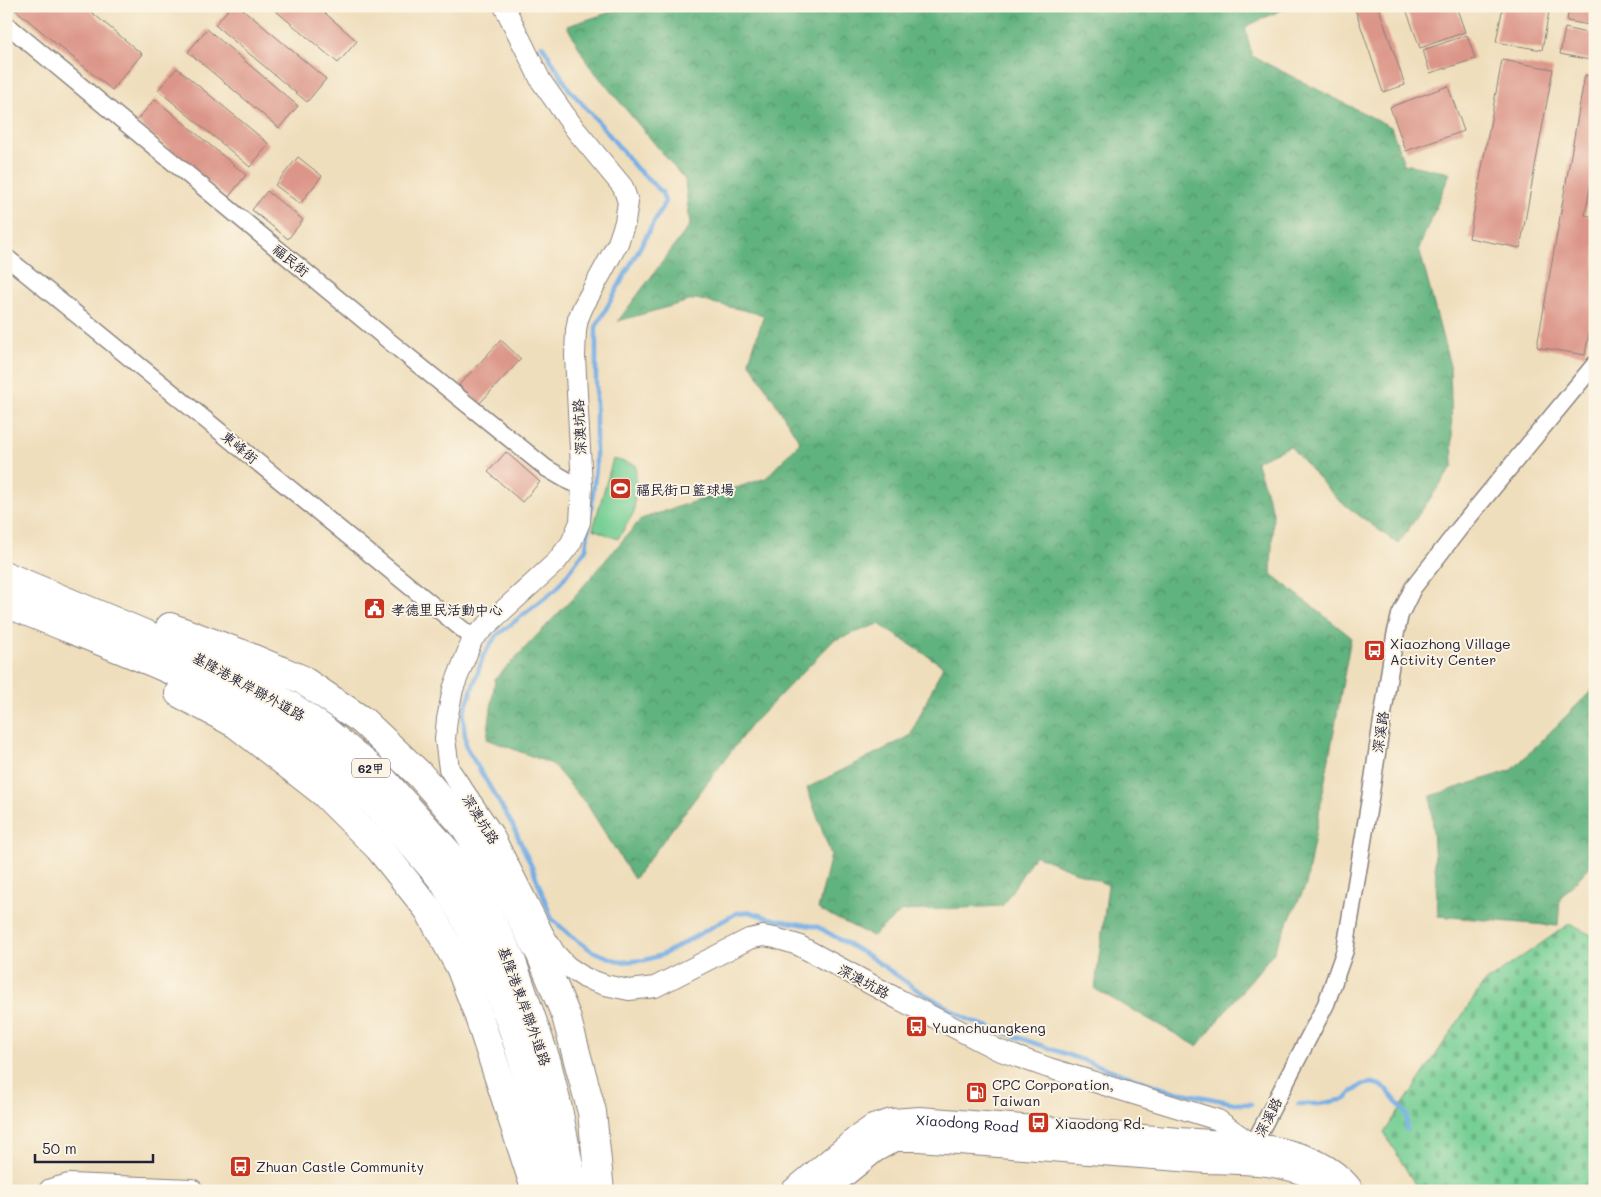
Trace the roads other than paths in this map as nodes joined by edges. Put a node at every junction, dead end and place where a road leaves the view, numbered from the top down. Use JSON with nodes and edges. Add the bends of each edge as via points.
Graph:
{"nodes":[{"id":1,"x":504,"y":6,"type":"edge"},
{"id":2,"x":7,"y":27,"type":"edge"},
{"id":3,"x":6,"y":257,"type":"edge"},
{"id":4,"x":1595,"y":364,"type":"edge"},
{"id":5,"x":582,"y":486,"type":"junction"},
{"id":6,"x":6,"y":576,"type":"edge"},
{"id":7,"x":6,"y":603,"type":"edge"},
{"id":8,"x":65,"y":614,"type":"junction"},
{"id":9,"x":473,"y":638,"type":"junction"},
{"id":10,"x":592,"y":1112,"type":"junction"},
{"id":11,"x":512,"y":1118,"type":"junction"},
{"id":12,"x":1252,"y":1154,"type":"junction"},
{"id":13,"x":558,"y":1163,"type":"junction"},
{"id":14,"x":51,"y":1191,"type":"edge"},
{"id":15,"x":191,"y":1191,"type":"edge"},
{"id":16,"x":519,"y":1191,"type":"edge"},
{"id":17,"x":536,"y":1191,"type":"edge"},
{"id":18,"x":550,"y":1191,"type":"edge"},
{"id":19,"x":574,"y":1191,"type":"edge"},
{"id":20,"x":600,"y":1191,"type":"edge"},
{"id":21,"x":613,"y":1191,"type":"edge"},
{"id":22,"x":793,"y":1191,"type":"edge"},
{"id":23,"x":824,"y":1191,"type":"edge"},
{"id":24,"x":1329,"y":1191,"type":"edge"},
{"id":25,"x":1352,"y":1191,"type":"edge"}],
"edges":[{"from":1,"to":5,"type":"street","name":"深澳坑路","via":[[541,80],[623,187],[628,202],[618,243],[577,324],[575,356]]},
{"from":2,"to":5,"type":"street","name":"福民街","via":[[546,468]]},
{"from":3,"to":9,"type":"street","name":"東峰街"},
{"from":4,"to":12,"type":"street","name":"深溪路","via":[[1419,580],[1400,615],[1394,636],[1345,950],[1326,1004]]},
{"from":5,"to":9,"type":"street","name":"深澳坑路","via":[[580,522],[571,543],[556,562]]},
{"from":6,"to":8,"type":"highway","name":"基隆港東岸聯外道路","number":"62甲"},
{"from":7,"to":8,"type":"highway","name":"基隆港東岸聯外道路","number":"62甲"},
{"from":8,"to":10,"type":"highway","via":[[160,623],[300,679],[363,721],[420,775],[465,827],[506,892],[540,954],[566,1016]]},
{"from":8,"to":11,"type":"highway","via":[[147,676],[236,724],[324,793],[379,848],[428,909],[460,967],[478,1011]]},
{"from":8,"to":13,"type":"highway","name":"基隆港東岸聯外道路","number":"62甲","via":[[171,645],[289,705],[377,773],[458,864],[511,959],[536,1067],[558,1109]]},
{"from":9,"to":12,"type":"street","name":"深澳坑路","via":[[453,689],[446,719],[449,769],[493,834],[555,953],[585,978],[629,990],[655,988],[749,939],[775,938],[798,945],[998,1050],[1218,1120]]},
{"from":10,"to":20,"type":"highway"},
{"from":10,"to":21,"type":"highway","via":[[604,1172]]},
{"from":11,"to":16,"type":"highway","via":[[524,1172]]},
{"from":11,"to":17,"type":"highway"},
{"from":12,"to":22,"type":"main road","name":"Xiaodong Road","via":[[1203,1142],[920,1118],[873,1127]]},
{"from":12,"to":23,"type":"main road","name":"Xiaodong Road","via":[[1206,1161],[895,1139],[874,1150]]},
{"from":12,"to":24,"type":"main road","name":"深澳坑路","via":[[1315,1179]]},
{"from":12,"to":25,"type":"main road","name":"深澳坑路","via":[[1295,1154],[1340,1177]]},
{"from":13,"to":18,"type":"highway","name":"基隆港東岸聯外道路","number":"62甲"},
{"from":13,"to":19,"type":"highway","name":"基隆港東岸聯外道路","number":"62甲"},
{"from":14,"to":15,"type":"main road","via":[[69,1186]]}]}
